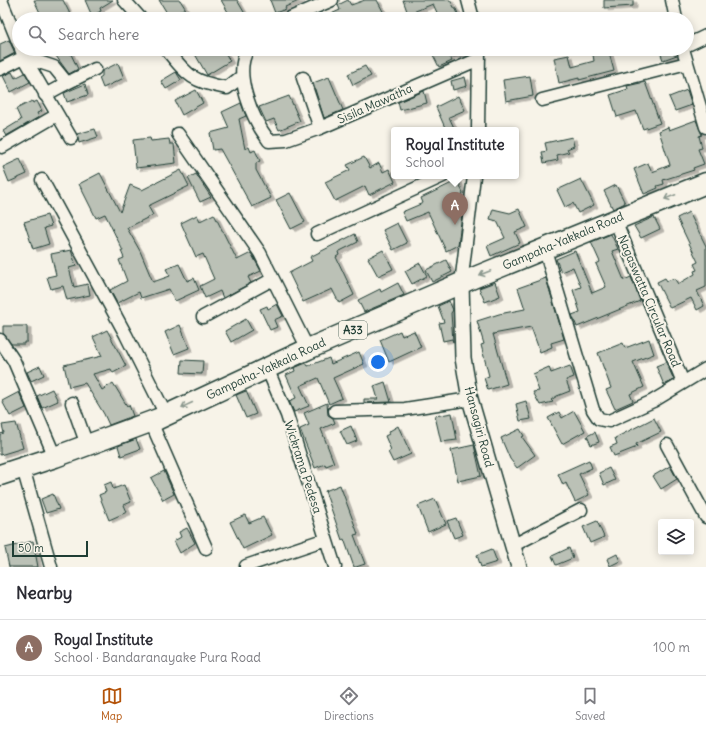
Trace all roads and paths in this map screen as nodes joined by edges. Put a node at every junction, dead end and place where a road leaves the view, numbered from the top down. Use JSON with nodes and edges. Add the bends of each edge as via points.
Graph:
{"nodes":[{"id":1,"x":1,"y":0,"type":"edge"},
{"id":2,"x":124,"y":0,"type":"edge"},
{"id":3,"x":332,"y":0,"type":"edge"},
{"id":4,"x":468,"y":0,"type":"edge"},
{"id":5,"x":672,"y":0,"type":"edge"},
{"id":6,"x":135,"y":12,"type":"edge"},
{"id":7,"x":304,"y":12,"type":"edge"},
{"id":8,"x":471,"y":12,"type":"edge"},
{"id":9,"x":675,"y":12,"type":"edge"},
{"id":10,"x":12,"y":27,"type":"edge"},
{"id":11,"x":706,"y":36,"type":"edge"},
{"id":12,"x":694,"y":42,"type":"edge"},
{"id":13,"x":19,"y":56,"type":"edge"},
{"id":14,"x":25,"y":56,"type":"edge"},
{"id":15,"x":30,"y":56,"type":"edge"},
{"id":16,"x":172,"y":56,"type":"edge"},
{"id":17,"x":246,"y":56,"type":"edge"},
{"id":18,"x":475,"y":56,"type":"edge"},
{"id":19,"x":479,"y":56,"type":"edge"},
{"id":20,"x":685,"y":56,"type":"edge"},
{"id":21,"x":687,"y":63,"type":"junction"},
{"id":22,"x":0,"y":69,"type":"edge"},
{"id":23,"x":95,"y":69,"type":"dead end"},
{"id":24,"x":241,"y":77,"type":"junction"},
{"id":25,"x":303,"y":78,"type":"dead end"},
{"id":26,"x":67,"y":84,"type":"junction"},
{"id":27,"x":45,"y":95,"type":"junction"},
{"id":28,"x":542,"y":100,"type":"dead end"},
{"id":29,"x":57,"y":115,"type":"junction"},
{"id":30,"x":478,"y":127,"type":"edge"},
{"id":31,"x":706,"y":127,"type":"edge"},
{"id":32,"x":320,"y":128,"type":"junction"},
{"id":33,"x":178,"y":134,"type":"dead end"},
{"id":34,"x":71,"y":138,"type":"dead end"},
{"id":35,"x":2,"y":147,"type":"dead end"},
{"id":36,"x":436,"y":179,"type":"edge"},
{"id":37,"x":474,"y":179,"type":"edge"},
{"id":38,"x":42,"y":180,"type":"dead end"},
{"id":39,"x":706,"y":183,"type":"edge"},
{"id":40,"x":615,"y":220,"type":"junction"},
{"id":41,"x":317,"y":234,"type":"dead end"},
{"id":42,"x":545,"y":250,"type":"junction"},
{"id":43,"x":272,"y":279,"type":"junction"},
{"id":44,"x":461,"y":284,"type":"junction"},
{"id":45,"x":203,"y":317,"type":"dead end"},
{"id":46,"x":0,"y":340,"type":"edge"},
{"id":47,"x":308,"y":349,"type":"junction"},
{"id":48,"x":267,"y":368,"type":"junction"},
{"id":49,"x":706,"y":369,"type":"edge"},
{"id":50,"x":682,"y":382,"type":"junction"},
{"id":51,"x":470,"y":399,"type":"junction"},
{"id":52,"x":72,"y":403,"type":"dead end"},
{"id":53,"x":335,"y":411,"type":"dead end"},
{"id":54,"x":158,"y":418,"type":"junction"},
{"id":55,"x":87,"y":445,"type":"junction"},
{"id":56,"x":667,"y":445,"type":"dead end"},
{"id":57,"x":54,"y":458,"type":"junction"},
{"id":58,"x":23,"y":468,"type":"junction"},
{"id":59,"x":0,"y":474,"type":"edge"},
{"id":60,"x":581,"y":510,"type":"dead end"},
{"id":61,"x":706,"y":517,"type":"edge"},
{"id":62,"x":326,"y":539,"type":"junction"},
{"id":63,"x":512,"y":546,"type":"junction"},
{"id":64,"x":206,"y":548,"type":"dead end"},
{"id":65,"x":246,"y":566,"type":"dead end"},
{"id":66,"x":51,"y":567,"type":"edge"},
{"id":67,"x":335,"y":567,"type":"edge"},
{"id":68,"x":519,"y":567,"type":"edge"}],
"edges":[{"from":1,"to":10,"type":"street"},
{"from":2,"to":6,"type":"street"},
{"from":3,"to":7,"type":"street"},
{"from":4,"to":8,"type":"street"},
{"from":5,"to":9,"type":"street"},
{"from":11,"to":12,"type":"street"},
{"from":13,"to":22,"type":"street"},
{"from":14,"to":27,"type":"street"},
{"from":15,"to":26,"type":"street","via":[[54,67]]},
{"from":16,"to":24,"type":"street","via":[[187,74],[209,85],[227,88]]},
{"from":17,"to":24,"type":"street"},
{"from":18,"to":32,"type":"street","name":"Sisila Mawatha"},
{"from":19,"to":30,"type":"street"},
{"from":20,"to":21,"type":"street"},
{"from":21,"to":28,"type":"street"},
{"from":21,"to":31,"type":"street"},
{"from":23,"to":26,"type":"street"},
{"from":24,"to":32,"type":"street","name":"Sisila Mawatha","via":[[258,126],[269,141],[286,140]]},
{"from":25,"to":32,"type":"street"},
{"from":26,"to":27,"type":"street"},
{"from":27,"to":29,"type":"street"},
{"from":29,"to":34,"type":"street"},
{"from":29,"to":35,"type":"street"},
{"from":33,"to":43,"type":"street","via":[[260,253]]},
{"from":36,"to":41,"type":"street"},
{"from":37,"to":44,"type":"street"},
{"from":38,"to":54,"type":"street","via":[[126,335]]},
{"from":39,"to":40,"type":"highway","name":"Gampaha-Yakkala Road","number":"A33","one_way":true},
{"from":40,"to":42,"type":"highway","name":"Gampaha-Yakkala Road","number":"A33"},
{"from":40,"to":50,"type":"street","name":"Nagaswatta Circular Road"},
{"from":42,"to":44,"type":"highway","name":"Gampaha-Yakkala Road","number":"A33","one_way":true},
{"from":42,"to":50,"type":"street","via":[[593,410],[599,420],[615,418],[653,400]]},
{"from":43,"to":45,"type":"street"},
{"from":43,"to":47,"type":"street"},
{"from":44,"to":47,"type":"highway","name":"Gampaha-Yakkala Road","number":"A33"},
{"from":44,"to":51,"type":"street","name":"Hansagiri Road","via":[[463,358]]},
{"from":46,"to":57,"type":"street","via":[[14,361]]},
{"from":47,"to":48,"type":"highway","name":"Gampaha-Yakkala Road","number":"A33"},
{"from":48,"to":54,"type":"highway","name":"Gampaha-Yakkala Road","number":"A33","one_way":true},
{"from":48,"to":62,"type":"street","name":"Wickrama Pedesa","via":[[287,415]]},
{"from":49,"to":50,"type":"street"},
{"from":51,"to":53,"type":"street","via":[[405,408]]},
{"from":51,"to":63,"type":"street","name":"Hansagiri Road"},
{"from":52,"to":55,"type":"street"},
{"from":54,"to":55,"type":"highway","name":"Gampaha-Yakkala Road","number":"A33"},
{"from":54,"to":64,"type":"street"},
{"from":55,"to":57,"type":"highway","name":"Gampaha-Yakkala Road","number":"A33"},
{"from":56,"to":61,"type":"street"},
{"from":57,"to":58,"type":"highway","name":"Gampaha-Yakkala Road","number":"A33"},
{"from":58,"to":59,"type":"highway","name":"Gampaha-Yakkala Road","number":"A33"},
{"from":58,"to":66,"type":"street"},
{"from":60,"to":63,"type":"street"},
{"from":62,"to":65,"type":"street"},
{"from":62,"to":67,"type":"street","name":"Wickrama Pedesa"},
{"from":63,"to":68,"type":"street","name":"Hansagiri Road"}]}
